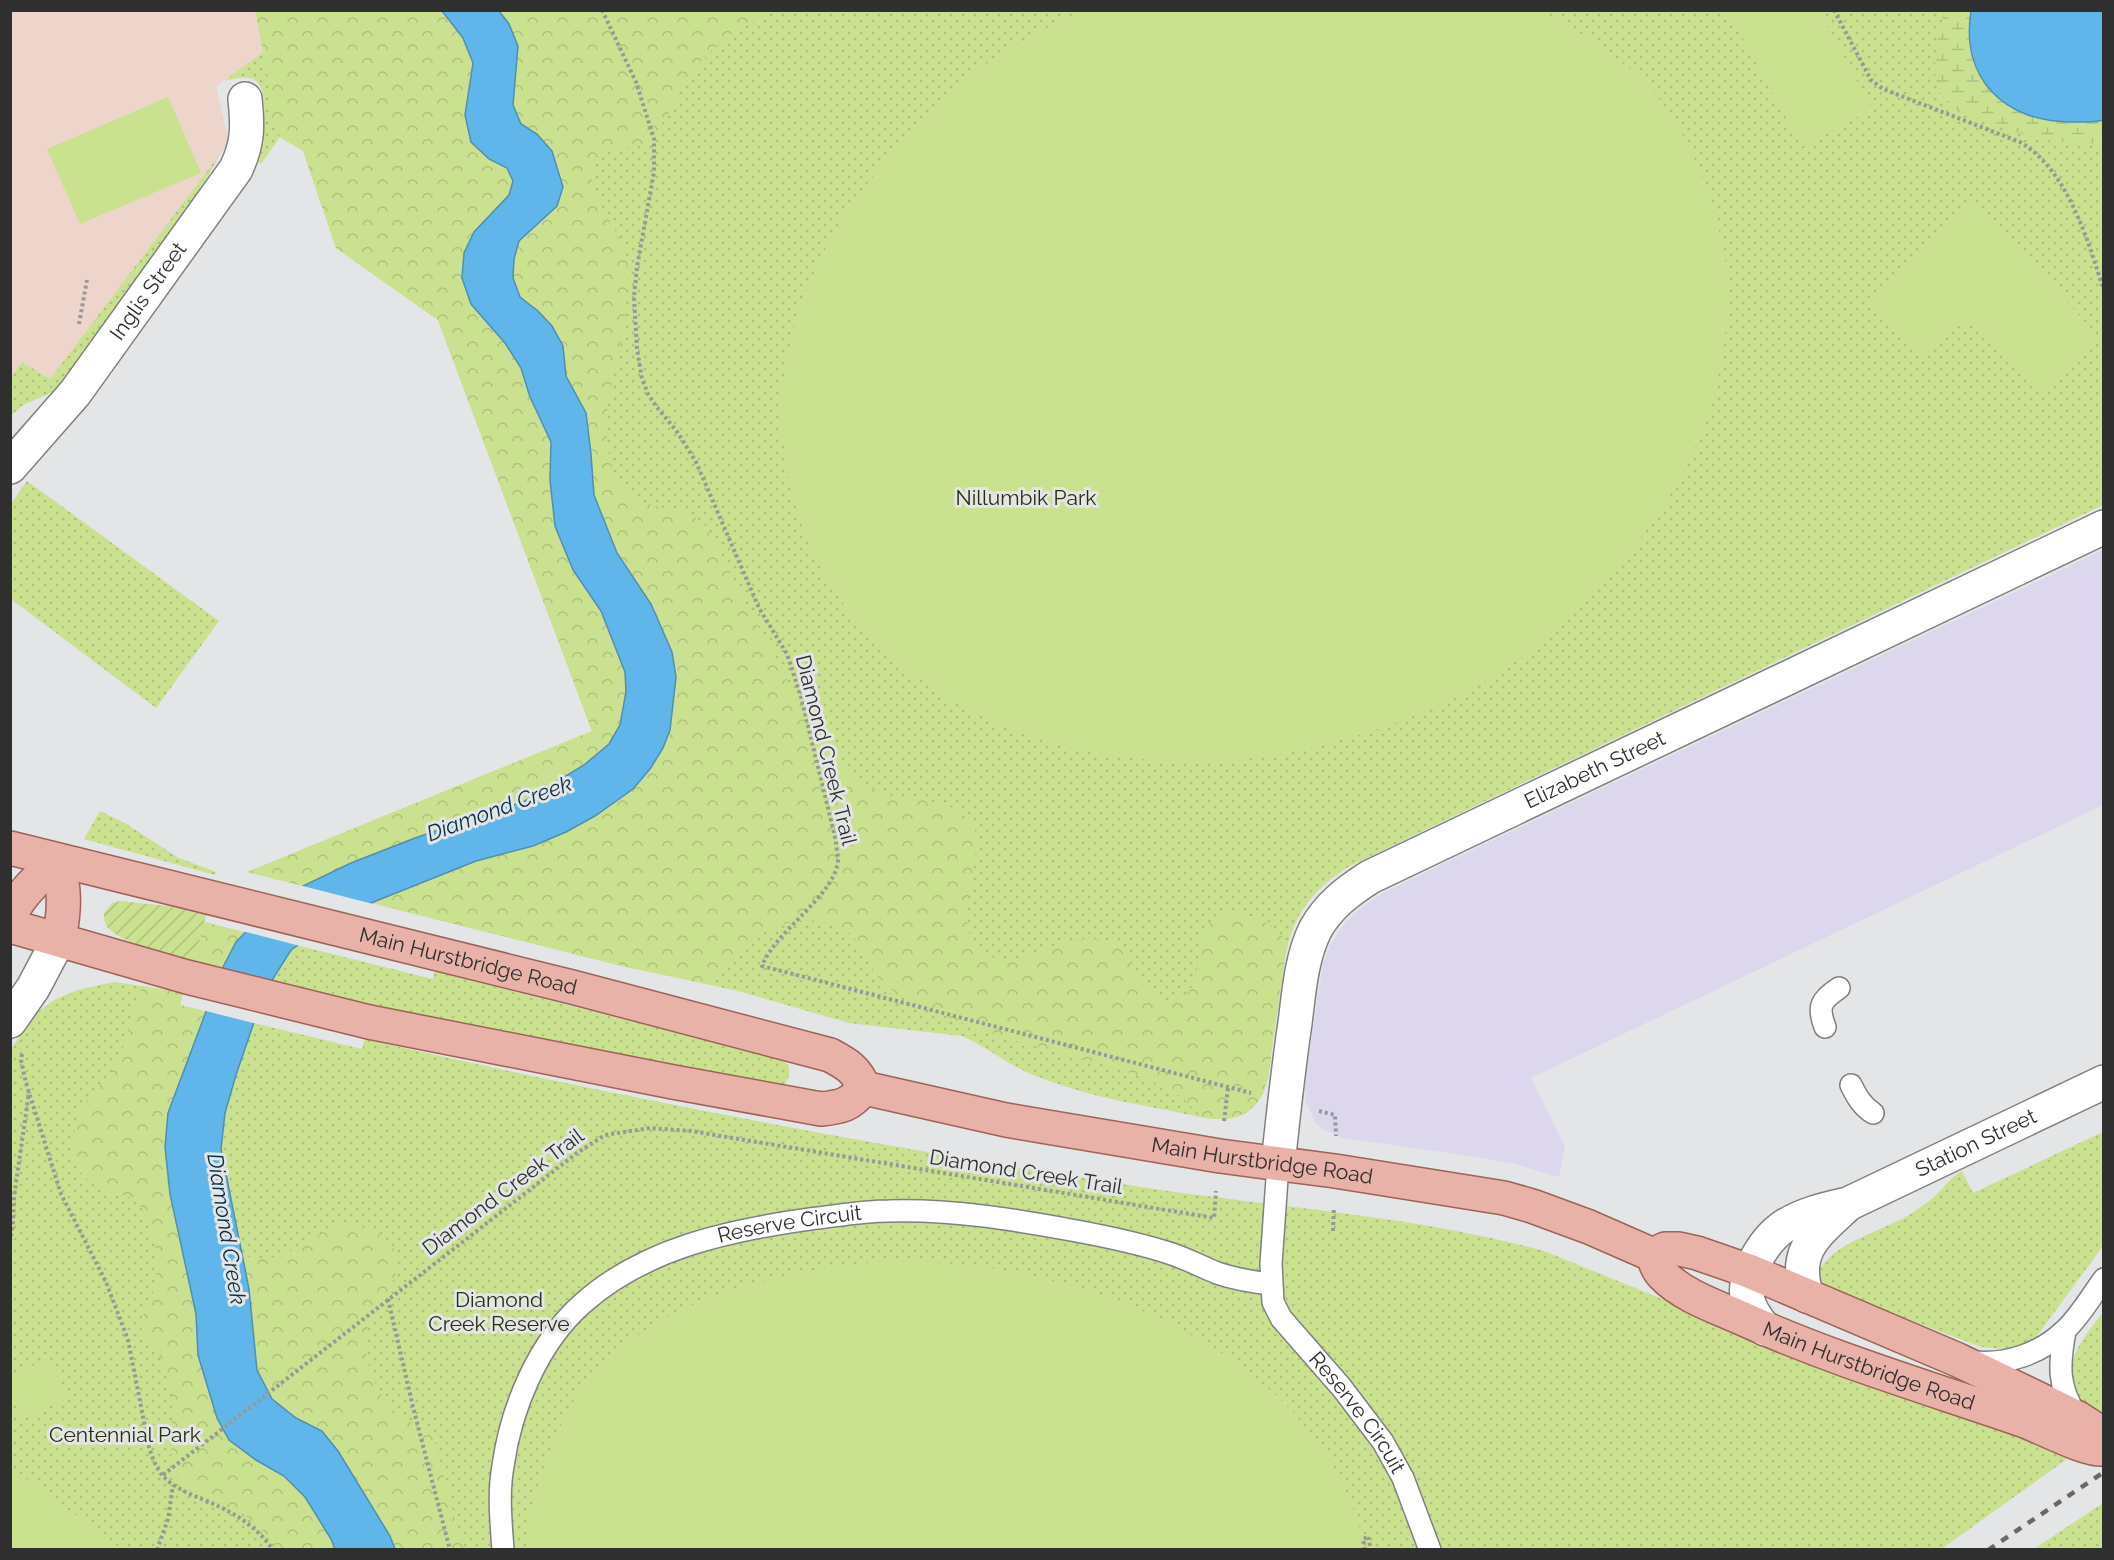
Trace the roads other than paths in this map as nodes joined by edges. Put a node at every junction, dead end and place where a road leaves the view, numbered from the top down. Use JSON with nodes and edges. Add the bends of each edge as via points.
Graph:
{"nodes":[{"id":1,"x":245,"y":99,"type":"dead end"},
{"id":2,"x":10,"y":467,"type":"edge"},
{"id":3,"x":2103,"y":527,"type":"edge"},
{"id":4,"x":10,"y":848,"type":"edge"},
{"id":5,"x":58,"y":861,"type":"junction"},
{"id":6,"x":10,"y":915,"type":"edge"},
{"id":7,"x":10,"y":926,"type":"edge"},
{"id":8,"x":59,"y":939,"type":"junction"},
{"id":9,"x":1839,"y":988,"type":"dead end"},
{"id":10,"x":1825,"y":1027,"type":"dead end"},
{"id":11,"x":18,"y":1033,"type":"edge"},
{"id":12,"x":2103,"y":1082,"type":"edge"},
{"id":13,"x":1851,"y":1086,"type":"dead end"},
{"id":14,"x":864,"y":1088,"type":"junction"},
{"id":15,"x":1873,"y":1113,"type":"dead end"},
{"id":16,"x":1278,"y":1164,"type":"junction"},
{"id":17,"x":1848,"y":1204,"type":"junction"},
{"id":18,"x":1653,"y":1255,"type":"junction"},
{"id":19,"x":1749,"y":1271,"type":"junction"},
{"id":20,"x":2103,"y":1279,"type":"edge"},
{"id":21,"x":1270,"y":1284,"type":"junction"},
{"id":22,"x":1807,"y":1296,"type":"junction"},
{"id":23,"x":1765,"y":1329,"type":"junction"},
{"id":24,"x":2065,"y":1331,"type":"junction"},
{"id":25,"x":1958,"y":1360,"type":"junction"},
{"id":26,"x":2091,"y":1426,"type":"edge"},
{"id":27,"x":2103,"y":1449,"type":"edge"},
{"id":28,"x":503,"y":1550,"type":"edge"},
{"id":29,"x":1430,"y":1550,"type":"edge"}],
"edges":[{"from":1,"to":2,"type":"street","name":"Inglis Street","via":[[248,130],[236,169],[75,393]]},
{"from":3,"to":16,"type":"street","name":"Elizabeth Street","via":[[1370,877],[1346,892],[1328,909],[1316,929],[1301,974]]},
{"from":4,"to":5,"type":"main road","name":"Main Hurstbridge Road"},
{"from":5,"to":6,"type":"main road","via":[[18,900]]},
{"from":5,"to":8,"type":"main road","via":[[65,911]]},
{"from":5,"to":14,"type":"main road","name":"Main Hurstbridge Road","via":[[830,1054],[847,1064]]},
{"from":7,"to":8,"type":"main road"},
{"from":8,"to":11,"type":"street","via":[[33,988]]},
{"from":8,"to":14,"type":"main road","via":[[187,977],[369,1022],[694,1086],[821,1109],[855,1100]]},
{"from":9,"to":10,"type":"lane","via":[[1822,1002]]},
{"from":12,"to":17,"type":"street","name":"Station Street"},
{"from":13,"to":15,"type":"lane","via":[[1858,1100]]},
{"from":14,"to":16,"type":"main road","name":"Main Hurstbridge Road","via":[[1006,1119]]},
{"from":16,"to":18,"type":"main road","name":"Main Hurstbridge Road","via":[[1504,1198],[1589,1227]]},
{"from":16,"to":21,"type":"lane","name":"Reserve Circuit"},
{"from":17,"to":19,"type":"street","name":"Station Street","via":[[1782,1228],[1766,1243]]},
{"from":17,"to":22,"type":"street","name":"Station Street","via":[[1816,1234],[1803,1255]]},
{"from":18,"to":19,"type":"main road","name":"Main Hurstbridge Road","via":[[1679,1249]]},
{"from":18,"to":23,"type":"main road","name":"Main Hurstbridge Road","via":[[1663,1276],[1680,1288]]},
{"from":19,"to":22,"type":"main road","name":"Main Hurstbridge Road"},
{"from":19,"to":23,"type":"street","name":"Station Street","via":[[1748,1303]]},
{"from":20,"to":24,"type":"lane"},
{"from":21,"to":28,"type":"lane","name":"Reserve Circuit","via":[[1232,1277],[1154,1248],[1073,1230],[939,1212],[888,1211],[829,1217],[767,1225],[703,1240],[649,1260],[612,1280],[581,1305],[542,1353],[513,1422],[502,1466]]},
{"from":21,"to":29,"type":"lane","name":"Reserve Circuit","via":[[1281,1317],[1383,1442],[1403,1478]]},
{"from":22,"to":25,"type":"main road","name":"Main Hurstbridge Road"},
{"from":23,"to":27,"type":"main road","name":"Main Hurstbridge Road","via":[[1853,1364],[2046,1429],[2084,1446]]},
{"from":24,"to":25,"type":"lane","via":[[2039,1348],[2007,1361]]},
{"from":24,"to":26,"type":"lane","via":[[2061,1379],[2067,1401]]},
{"from":25,"to":26,"type":"main road","name":"Main Hurstbridge Road"}]}
